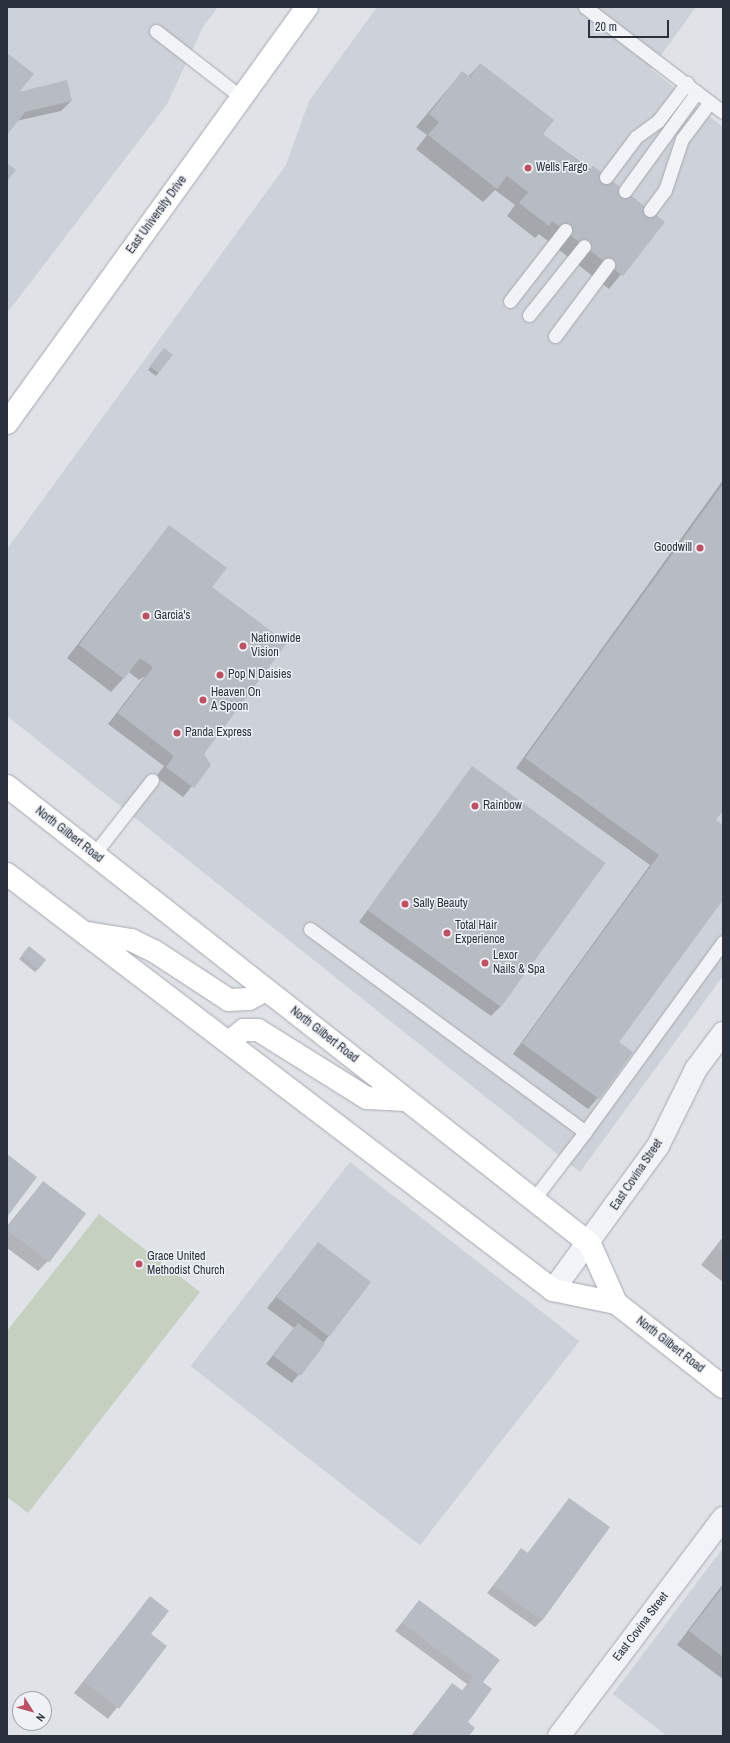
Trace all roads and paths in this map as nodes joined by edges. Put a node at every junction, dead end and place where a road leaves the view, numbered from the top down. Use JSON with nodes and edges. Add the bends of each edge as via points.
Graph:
{"nodes":[{"id":1,"x":307,"y":7,"type":"edge"},
{"id":2,"x":585,"y":7,"type":"edge"},
{"id":3,"x":156,"y":31,"type":"dead end"},
{"id":4,"x":686,"y":84,"type":"junction"},
{"id":5,"x":697,"y":92,"type":"junction"},
{"id":6,"x":242,"y":98,"type":"junction"},
{"id":7,"x":710,"y":102,"type":"junction"},
{"id":8,"x":723,"y":112,"type":"edge"},
{"id":9,"x":606,"y":176,"type":"dead end"},
{"id":10,"x":625,"y":191,"type":"dead end"},
{"id":11,"x":650,"y":210,"type":"dead end"},
{"id":12,"x":565,"y":230,"type":"dead end"},
{"id":13,"x":584,"y":246,"type":"dead end"},
{"id":14,"x":608,"y":265,"type":"dead end"},
{"id":15,"x":510,"y":301,"type":"dead end"},
{"id":16,"x":529,"y":316,"type":"dead end"},
{"id":17,"x":555,"y":336,"type":"dead end"},
{"id":18,"x":7,"y":423,"type":"edge"},
{"id":19,"x":152,"y":780,"type":"dead end"},
{"id":20,"x":7,"y":786,"type":"edge"},
{"id":21,"x":94,"y":854,"type":"junction"},
{"id":22,"x":7,"y":874,"type":"edge"},
{"id":23,"x":310,"y":929,"type":"dead end"},
{"id":24,"x":85,"y":932,"type":"junction"},
{"id":25,"x":723,"y":942,"type":"edge"},
{"id":26,"x":266,"y":990,"type":"junction"},
{"id":27,"x":723,"y":1033,"type":"edge"},
{"id":28,"x":229,"y":1042,"type":"junction"},
{"id":29,"x":406,"y":1100,"type":"junction"},
{"id":30,"x":585,"y":1132,"type":"junction"},
{"id":31,"x":533,"y":1200,"type":"junction"},
{"id":32,"x":590,"y":1244,"type":"junction"},
{"id":33,"x":553,"y":1290,"type":"junction"},
{"id":34,"x":616,"y":1303,"type":"junction"},
{"id":35,"x":723,"y":1387,"type":"edge"},
{"id":36,"x":723,"y":1518,"type":"edge"},
{"id":37,"x":559,"y":1736,"type":"edge"}],
"edges":[{"from":1,"to":6,"type":"main road","name":"East University Drive"},
{"from":2,"to":4,"type":"lane"},
{"from":3,"to":6,"type":"lane"},
{"from":4,"to":5,"type":"lane"},
{"from":4,"to":9,"type":"lane","via":[[658,121],[636,137]]},
{"from":5,"to":7,"type":"lane"},
{"from":5,"to":10,"type":"lane"},
{"from":6,"to":18,"type":"main road","name":"East University Drive"},
{"from":7,"to":8,"type":"lane"},
{"from":7,"to":11,"type":"lane","via":[[682,139],[665,190]]},
{"from":12,"to":15,"type":"lane"},
{"from":13,"to":16,"type":"lane"},
{"from":14,"to":17,"type":"lane"},
{"from":19,"to":21,"type":"lane"},
{"from":20,"to":21,"type":"main road","name":"North Gilbert Road"},
{"from":21,"to":26,"type":"main road","name":"North Gilbert Road"},
{"from":22,"to":24,"type":"main road","name":"North Gilbert Road"},
{"from":23,"to":30,"type":"lane"},
{"from":24,"to":26,"type":"main road","via":[[131,940],[154,951],[229,1000],[249,999]]},
{"from":24,"to":28,"type":"main road","name":"North Gilbert Road"},
{"from":25,"to":30,"type":"lane"},
{"from":26,"to":29,"type":"main road","name":"North Gilbert Road"},
{"from":27,"to":32,"type":"street","name":"East Covina Street","via":[[696,1069],[658,1146]]},
{"from":28,"to":29,"type":"main road","via":[[244,1030],[258,1030],[366,1098]]},
{"from":28,"to":33,"type":"main road","name":"North Gilbert Road"},
{"from":29,"to":31,"type":"main road","name":"North Gilbert Road"},
{"from":30,"to":31,"type":"lane"},
{"from":31,"to":32,"type":"main road","name":"North Gilbert Road"},
{"from":32,"to":33,"type":"street","name":"East Covina Street"},
{"from":32,"to":34,"type":"main road","name":"North Gilbert Road"},
{"from":33,"to":34,"type":"main road","name":"North Gilbert Road"},
{"from":34,"to":35,"type":"main road","name":"North Gilbert Road"},
{"from":36,"to":37,"type":"street","name":"East Covina Street"}]}
